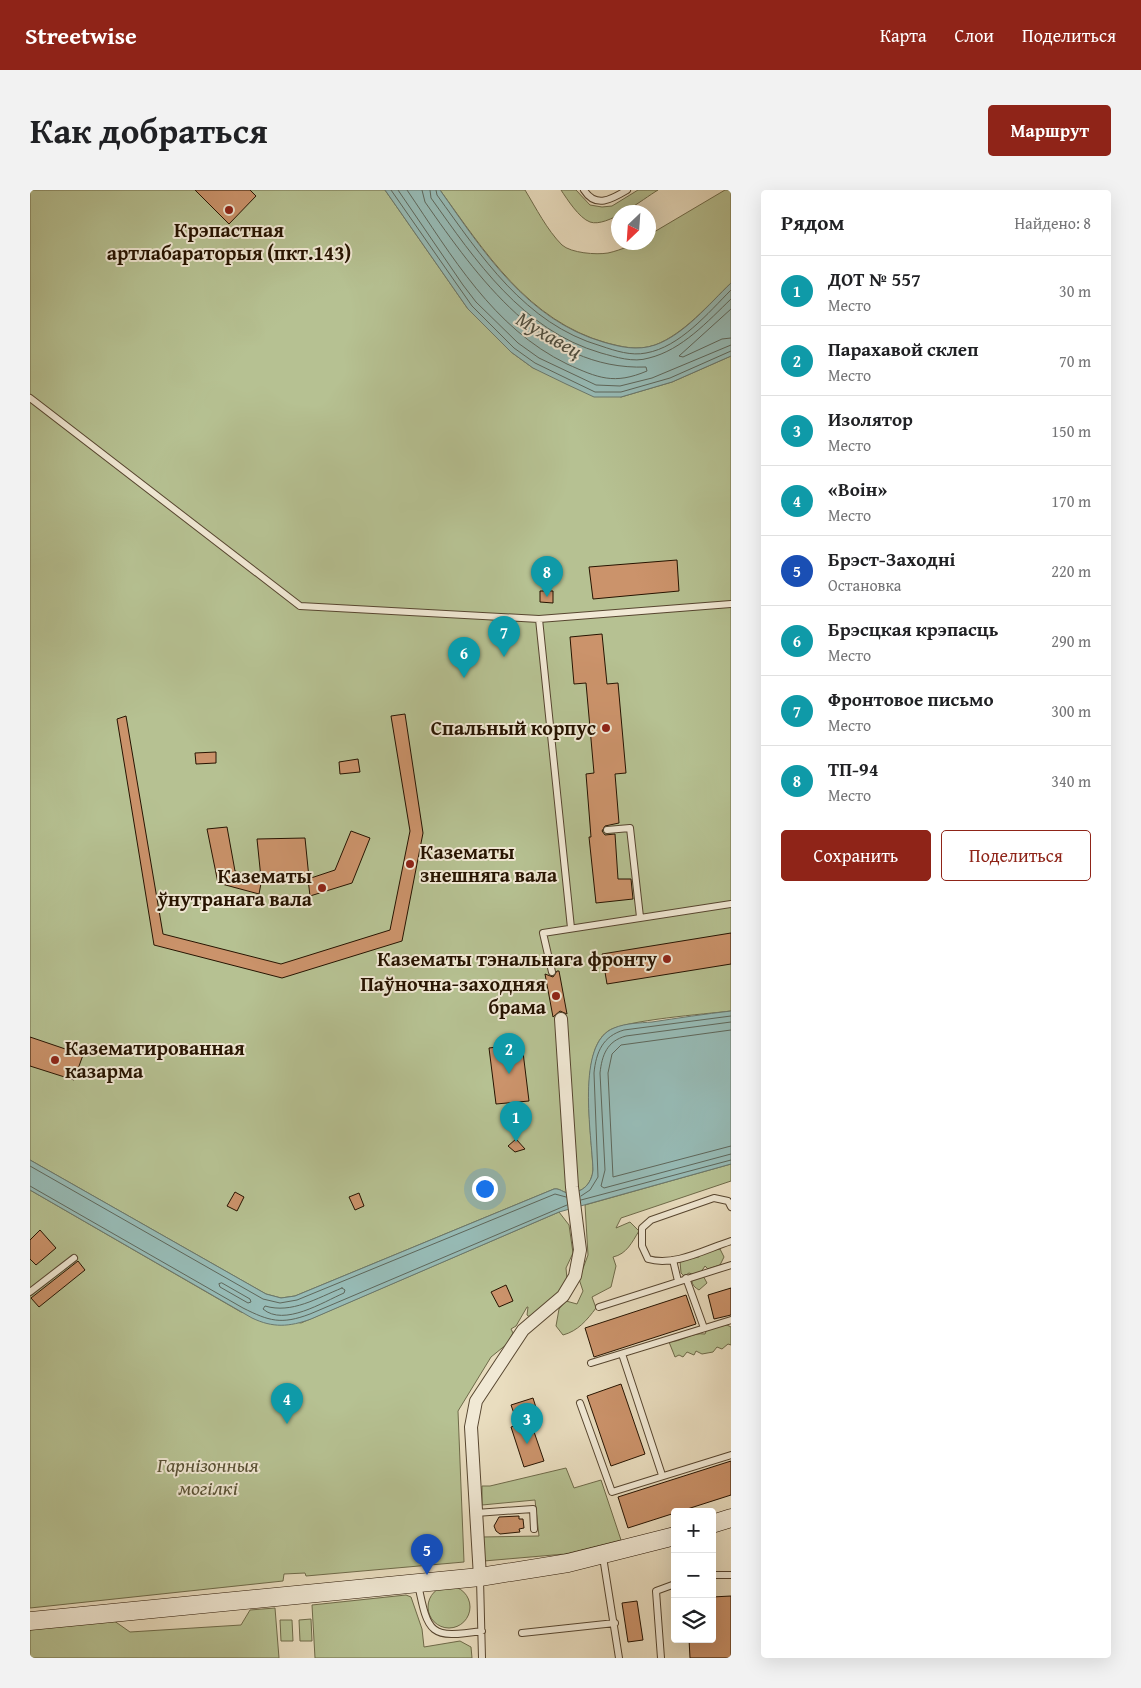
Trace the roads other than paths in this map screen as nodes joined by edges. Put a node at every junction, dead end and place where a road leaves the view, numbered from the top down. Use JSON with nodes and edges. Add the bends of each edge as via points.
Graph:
{"nodes":[{"id":1,"x":584,"y":190,"type":"edge"},
{"id":2,"x":627,"y":190,"type":"edge"},
{"id":3,"x":30,"y":398,"type":"edge"},
{"id":4,"x":731,"y":604,"type":"edge"},
{"id":5,"x":539,"y":619,"type":"junction"},
{"id":6,"x":607,"y":830,"type":"dead end"},
{"id":7,"x":731,"y":904,"type":"edge"},
{"id":8,"x":640,"y":917,"type":"junction"},
{"id":9,"x":571,"y":928,"type":"junction"},
{"id":10,"x":552,"y":972,"type":"dead end"},
{"id":11,"x":562,"y":1019,"type":"dead end"},
{"id":12,"x":731,"y":1207,"type":"edge"},
{"id":13,"x":731,"y":1241,"type":"edge"},
{"id":14,"x":74,"y":1258,"type":"dead end"},
{"id":15,"x":673,"y":1260,"type":"junction"},
{"id":16,"x":731,"y":1265,"type":"edge"},
{"id":17,"x":686,"y":1278,"type":"junction"},
{"id":18,"x":678,"y":1281,"type":"junction"},
{"id":19,"x":30,"y":1292,"type":"edge"},
{"id":20,"x":599,"y":1307,"type":"dead end"},
{"id":21,"x":731,"y":1320,"type":"edge"},
{"id":22,"x":704,"y":1328,"type":"junction"},
{"id":23,"x":622,"y":1354,"type":"junction"},
{"id":24,"x":592,"y":1363,"type":"dead end"},
{"id":25,"x":580,"y":1403,"type":"dead end"},
{"id":26,"x":731,"y":1455,"type":"edge"},
{"id":27,"x":662,"y":1475,"type":"junction"},
{"id":28,"x":476,"y":1512,"type":"junction"},
{"id":29,"x":731,"y":1518,"type":"edge"},
{"id":30,"x":716,"y":1523,"type":"edge"},
{"id":31,"x":534,"y":1529,"type":"dead end"},
{"id":32,"x":671,"y":1537,"type":"edge"},
{"id":33,"x":603,"y":1556,"type":"junction"},
{"id":34,"x":716,"y":1575,"type":"edge"},
{"id":35,"x":731,"y":1575,"type":"edge"},
{"id":36,"x":480,"y":1578,"type":"junction"},
{"id":37,"x":418,"y":1583,"type":"junction"},
{"id":38,"x":671,"y":1585,"type":"edge"},
{"id":39,"x":30,"y":1621,"type":"edge"},
{"id":40,"x":615,"y":1623,"type":"junction"},
{"id":41,"x":482,"y":1631,"type":"junction"},
{"id":42,"x":522,"y":1633,"type":"dead end"},
{"id":43,"x":482,"y":1658,"type":"edge"},
{"id":44,"x":619,"y":1658,"type":"edge"},
{"id":45,"x":661,"y":1658,"type":"edge"}],
"edges":[{"from":1,"to":2,"type":"lane","via":[[592,200],[601,202]]},
{"from":3,"to":5,"type":"lane","via":[[300,606]]},
{"from":4,"to":5,"type":"lane"},
{"from":5,"to":9,"type":"lane"},
{"from":6,"to":8,"type":"lane","via":[[630,828]]},
{"from":7,"to":8,"type":"lane"},
{"from":8,"to":9,"type":"lane"},
{"from":9,"to":10,"type":"lane","via":[[543,933]]},
{"from":11,"to":28,"type":"street","via":[[572,1187],[580,1250],[575,1276],[563,1296],[523,1330],[476,1401],[471,1427]]},
{"from":12,"to":15,"type":"lane","via":[[728,1201],[714,1198],[651,1220],[642,1228],[642,1246],[648,1259],[660,1262]]},
{"from":13,"to":15,"type":"lane"},
{"from":14,"to":19,"type":"lane"},
{"from":15,"to":18,"type":"lane"},
{"from":16,"to":17,"type":"lane"},
{"from":17,"to":18,"type":"lane"},
{"from":17,"to":22,"type":"lane"},
{"from":18,"to":20,"type":"lane"},
{"from":21,"to":22,"type":"lane"},
{"from":22,"to":23,"type":"lane"},
{"from":23,"to":24,"type":"lane"},
{"from":23,"to":27,"type":"lane"},
{"from":25,"to":27,"type":"lane","via":[[612,1492]]},
{"from":26,"to":27,"type":"lane"},
{"from":28,"to":31,"type":"lane","via":[[533,1509]]},
{"from":28,"to":36,"type":"street"},
{"from":29,"to":30,"type":"main road"},
{"from":32,"to":33,"type":"main road"},
{"from":33,"to":36,"type":"main road"},
{"from":33,"to":40,"type":"lane"},
{"from":34,"to":35,"type":"lane"},
{"from":36,"to":37,"type":"main road"},
{"from":36,"to":41,"type":"lane"},
{"from":37,"to":39,"type":"main road"},
{"from":37,"to":41,"type":"lane","via":[[427,1624],[440,1634]]},
{"from":38,"to":45,"type":"lane","via":[[656,1591]]},
{"from":40,"to":42,"type":"lane"},
{"from":40,"to":44,"type":"lane"},
{"from":41,"to":43,"type":"lane"}]}
